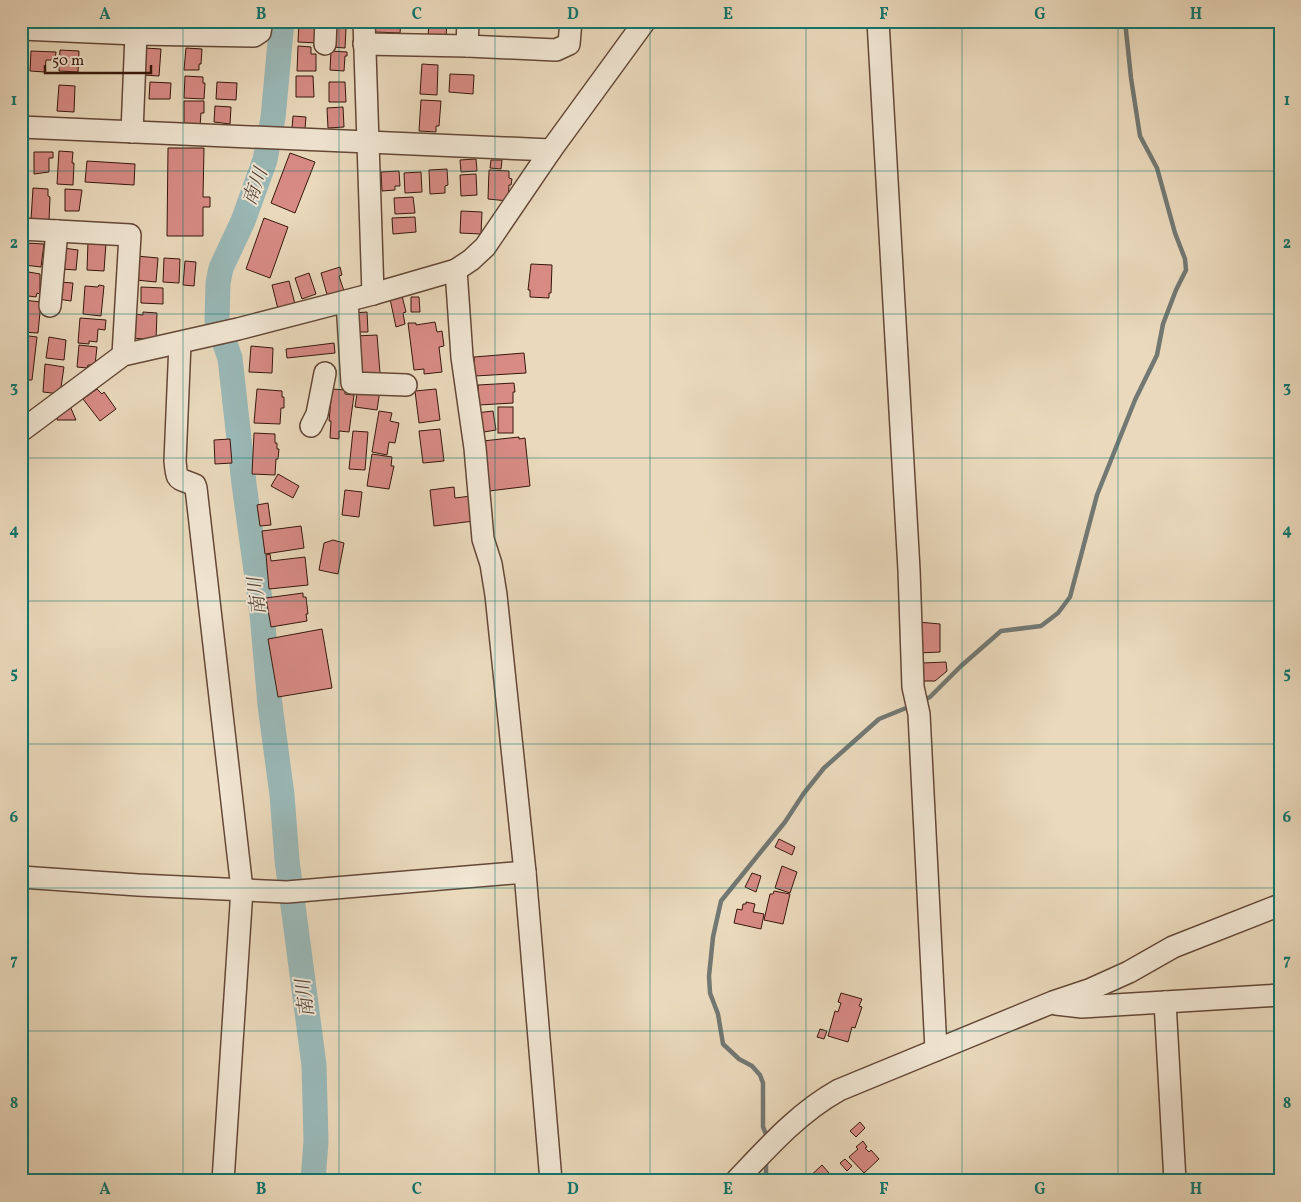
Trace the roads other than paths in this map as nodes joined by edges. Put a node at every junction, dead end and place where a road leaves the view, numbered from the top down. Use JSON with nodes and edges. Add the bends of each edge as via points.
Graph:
{"nodes":[{"id":1,"x":262,"y":21,"type":"edge"},
{"id":2,"x":326,"y":21,"type":"edge"},
{"id":3,"x":364,"y":21,"type":"edge"},
{"id":4,"x":468,"y":21,"type":"edge"},
{"id":5,"x":570,"y":21,"type":"edge"},
{"id":6,"x":644,"y":21,"type":"edge"},
{"id":7,"x":878,"y":21,"type":"edge"},
{"id":8,"x":21,"y":29,"type":"edge"},
{"id":9,"x":136,"y":34,"type":"junction"},
{"id":10,"x":324,"y":44,"type":"dead end"},
{"id":11,"x":364,"y":44,"type":"junction"},
{"id":12,"x":467,"y":46,"type":"junction"},
{"id":13,"x":21,"y":127,"type":"edge"},
{"id":14,"x":132,"y":132,"type":"junction"},
{"id":15,"x":368,"y":143,"type":"junction"},
{"id":16,"x":551,"y":150,"type":"junction"},
{"id":17,"x":21,"y":228,"type":"edge"},
{"id":18,"x":57,"y":230,"type":"junction"},
{"id":19,"x":456,"y":270,"type":"junction"},
{"id":20,"x":373,"y":294,"type":"junction"},
{"id":21,"x":347,"y":301,"type":"junction"},
{"id":22,"x":50,"y":306,"type":"dead end"},
{"id":23,"x":186,"y":341,"type":"junction"},
{"id":24,"x":123,"y":355,"type":"junction"},
{"id":25,"x":352,"y":375,"type":"junction"},
{"id":26,"x":406,"y":385,"type":"dead end"},
{"id":27,"x":311,"y":426,"type":"dead end"},
{"id":28,"x":21,"y":431,"type":"edge"},
{"id":29,"x":525,"y":872,"type":"junction"},
{"id":30,"x":21,"y":877,"type":"edge"},
{"id":31,"x":242,"y":889,"type":"junction"},
{"id":32,"x":1280,"y":905,"type":"edge"},
{"id":33,"x":1280,"y":995,"type":"edge"},
{"id":34,"x":1053,"y":1002,"type":"junction"},
{"id":35,"x":1165,"y":1002,"type":"junction"},
{"id":36,"x":936,"y":1050,"type":"junction"},
{"id":37,"x":755,"y":1173,"type":"edge"},
{"id":38,"x":223,"y":1181,"type":"edge"},
{"id":39,"x":551,"y":1181,"type":"edge"},
{"id":40,"x":736,"y":1181,"type":"edge"},
{"id":41,"x":1175,"y":1181,"type":"edge"}],
"edges":[{"from":1,"to":9,"type":"street","via":[[260,32],[254,36]]},
{"from":2,"to":10,"type":"street"},
{"from":3,"to":11,"type":"street"},
{"from":4,"to":12,"type":"street"},
{"from":5,"to":12,"type":"street","via":[[569,44],[556,50]]},
{"from":6,"to":16,"type":"street"},
{"from":7,"to":36,"type":"street","via":[[912,687],[919,714]]},
{"from":8,"to":9,"type":"street"},
{"from":9,"to":14,"type":"street"},
{"from":11,"to":12,"type":"street"},
{"from":11,"to":15,"type":"street"},
{"from":13,"to":14,"type":"street"},
{"from":14,"to":15,"type":"street"},
{"from":15,"to":16,"type":"street"},
{"from":15,"to":20,"type":"street"},
{"from":16,"to":19,"type":"street","via":[[485,247]]},
{"from":17,"to":18,"type":"street"},
{"from":18,"to":22,"type":"street"},
{"from":18,"to":24,"type":"street","via":[[130,235]]},
{"from":19,"to":20,"type":"street"},
{"from":19,"to":29,"type":"street","via":[[462,357],[483,539],[496,595]]},
{"from":20,"to":21,"type":"street"},
{"from":21,"to":23,"type":"street"},
{"from":21,"to":25,"type":"street"},
{"from":23,"to":24,"type":"street"},
{"from":23,"to":31,"type":"street","via":[[176,475],[196,488]]},
{"from":24,"to":28,"type":"street"},
{"from":25,"to":26,"type":"street","via":[[352,383]]},
{"from":25,"to":27,"type":"street","via":[[317,373],[317,414]]},
{"from":29,"to":31,"type":"street","via":[[293,891]]},
{"from":29,"to":39,"type":"street"},
{"from":30,"to":31,"type":"street"},
{"from":31,"to":38,"type":"street"},
{"from":32,"to":34,"type":"street","via":[[1173,947],[1129,972]]},
{"from":33,"to":35,"type":"street"},
{"from":34,"to":35,"type":"street","via":[[1082,1007]]},
{"from":34,"to":36,"type":"street"},
{"from":35,"to":41,"type":"street"},
{"from":36,"to":37,"type":"street","via":[[826,1098],[797,1118]]},
{"from":37,"to":40,"type":"street"}]}
